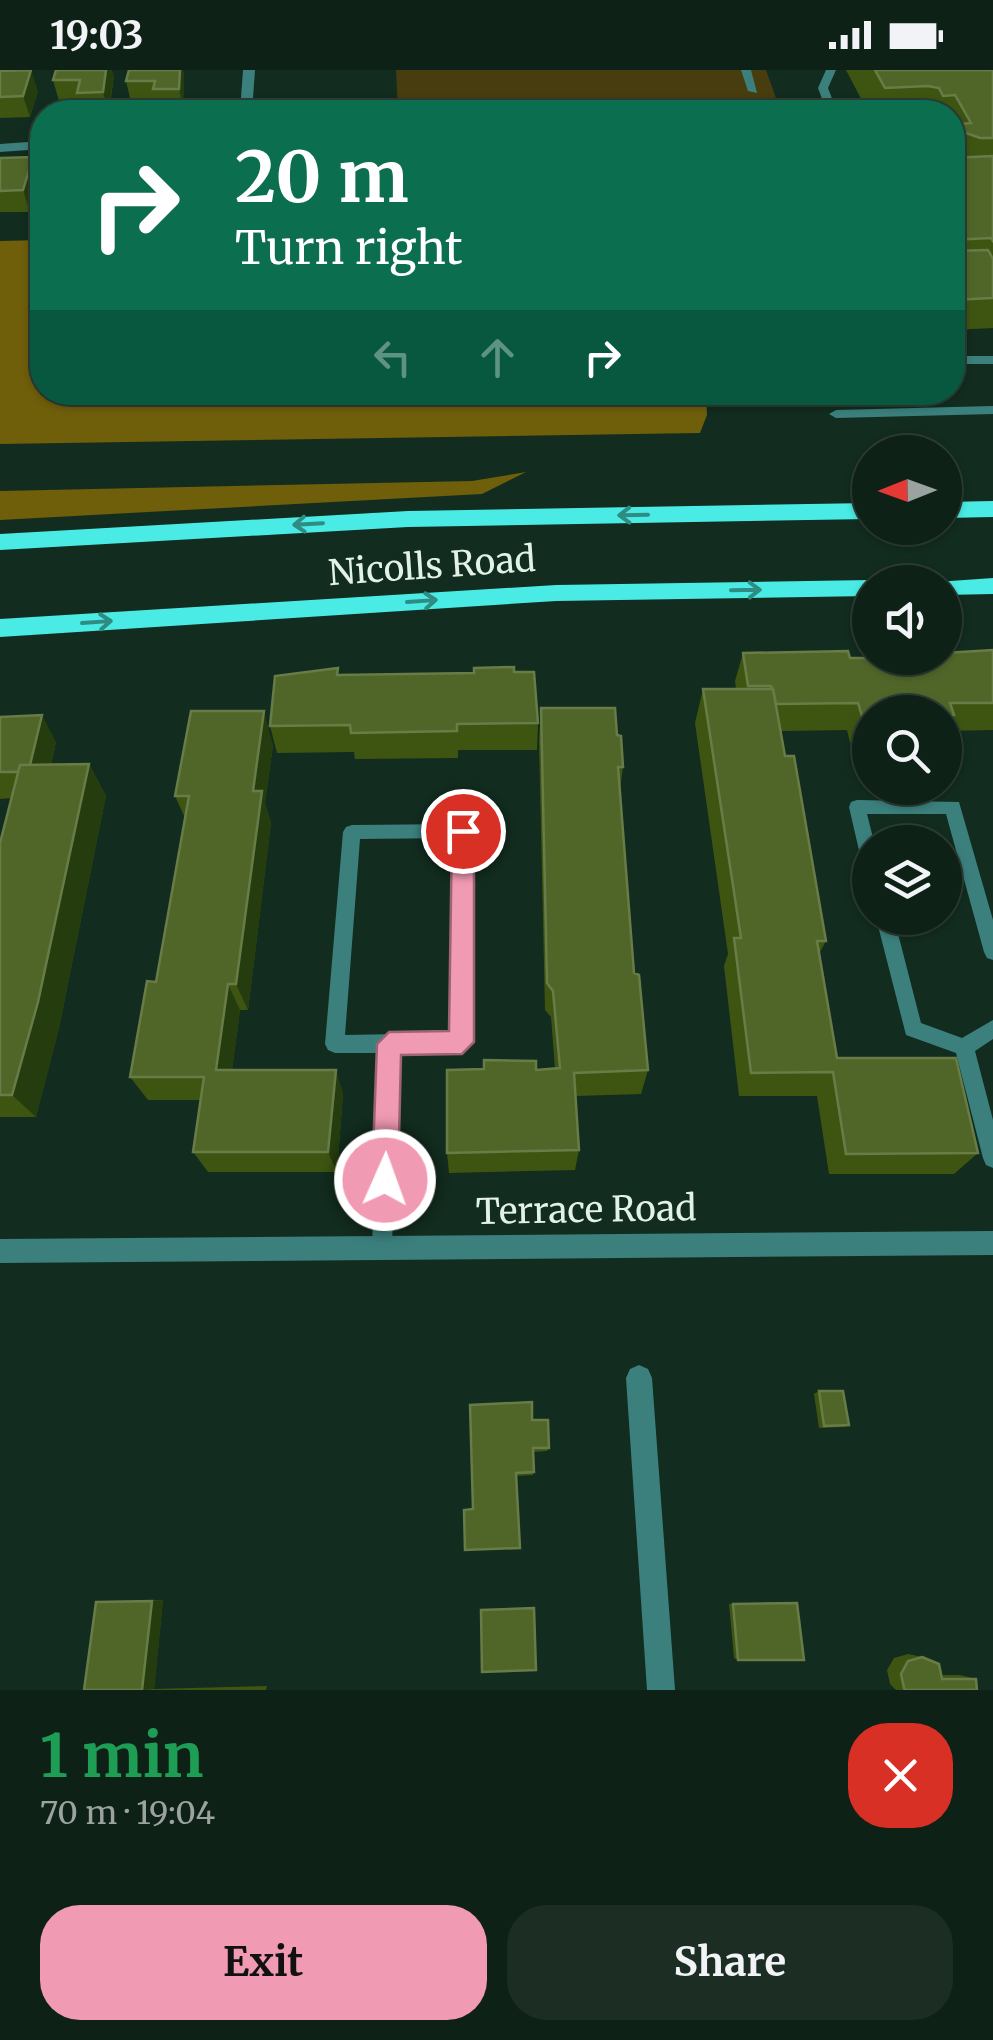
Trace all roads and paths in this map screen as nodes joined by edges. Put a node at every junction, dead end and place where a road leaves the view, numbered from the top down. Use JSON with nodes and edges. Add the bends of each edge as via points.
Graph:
{"nodes":[{"id":1,"x":250,"y":70,"type":"edge"},
{"id":2,"x":746,"y":70,"type":"edge"},
{"id":3,"x":830,"y":70,"type":"edge"},
{"id":4,"x":753,"y":92,"type":"dead end"},
{"id":5,"x":247,"y":100,"type":"edge"},
{"id":6,"x":828,"y":100,"type":"edge"},
{"id":7,"x":30,"y":146,"type":"edge"},
{"id":8,"x":0,"y":148,"type":"edge"},
{"id":9,"x":965,"y":360,"type":"edge"},
{"id":10,"x":993,"y":360,"type":"edge"},
{"id":11,"x":993,"y":410,"type":"edge"},
{"id":12,"x":836,"y":414,"type":"dead end"},
{"id":13,"x":993,"y":509,"type":"edge"},
{"id":14,"x":962,"y":510,"type":"edge"},
{"id":15,"x":852,"y":511,"type":"edge"},
{"id":16,"x":0,"y":542,"type":"edge"},
{"id":17,"x":962,"y":586,"type":"edge"},
{"id":18,"x":993,"y":586,"type":"edge"},
{"id":19,"x":852,"y":588,"type":"edge"},
{"id":20,"x":0,"y":628,"type":"edge"},
{"id":21,"x":862,"y":825,"type":"edge"},
{"id":22,"x":959,"y":825,"type":"edge"},
{"id":23,"x":962,"y":837,"type":"edge"},
{"id":24,"x":889,"y":935,"type":"edge"},
{"id":25,"x":993,"y":952,"type":"edge"},
{"id":26,"x":993,"y":1029,"type":"edge"},
{"id":27,"x":389,"y":1044,"type":"junction"},
{"id":28,"x":964,"y":1047,"type":"junction"},
{"id":29,"x":993,"y":1158,"type":"edge"},
{"id":30,"x":993,"y":1243,"type":"edge"},
{"id":31,"x":382,"y":1248,"type":"junction"},
{"id":32,"x":0,"y":1251,"type":"edge"},
{"id":33,"x":639,"y":1378,"type":"dead end"},
{"id":34,"x":661,"y":1690,"type":"edge"}],
"edges":[{"from":1,"to":5,"type":"street"},
{"from":2,"to":4,"type":"lane"},
{"from":3,"to":6,"type":"lane","via":[[823,88]]},
{"from":7,"to":8,"type":"street"},
{"from":9,"to":10,"type":"lane"},
{"from":11,"to":12,"type":"lane"},
{"from":13,"to":14,"type":"highway"},
{"from":15,"to":16,"type":"highway","name":"Nicolls Road","one_way":true,"via":[[408,519]]},
{"from":17,"to":18,"type":"highway"},
{"from":20,"to":19,"type":"highway","name":"Nicolls Road","one_way":true,"via":[[556,593]]},
{"from":21,"to":22,"type":"lane","via":[[857,807],[954,807]]},
{"from":23,"to":25,"type":"lane"},
{"from":24,"to":28,"type":"lane","via":[[913,1029]]},
{"from":26,"to":28,"type":"lane"},
{"from":27,"to":27,"type":"lane","via":[[462,1042],[463,831],[352,832],[335,1044]]},
{"from":27,"to":31,"type":"lane"},
{"from":28,"to":29,"type":"lane"},
{"from":30,"to":31,"type":"street","name":"Terrace Road"},
{"from":31,"to":32,"type":"street","name":"Terrace Road"},
{"from":33,"to":34,"type":"street"}]}
